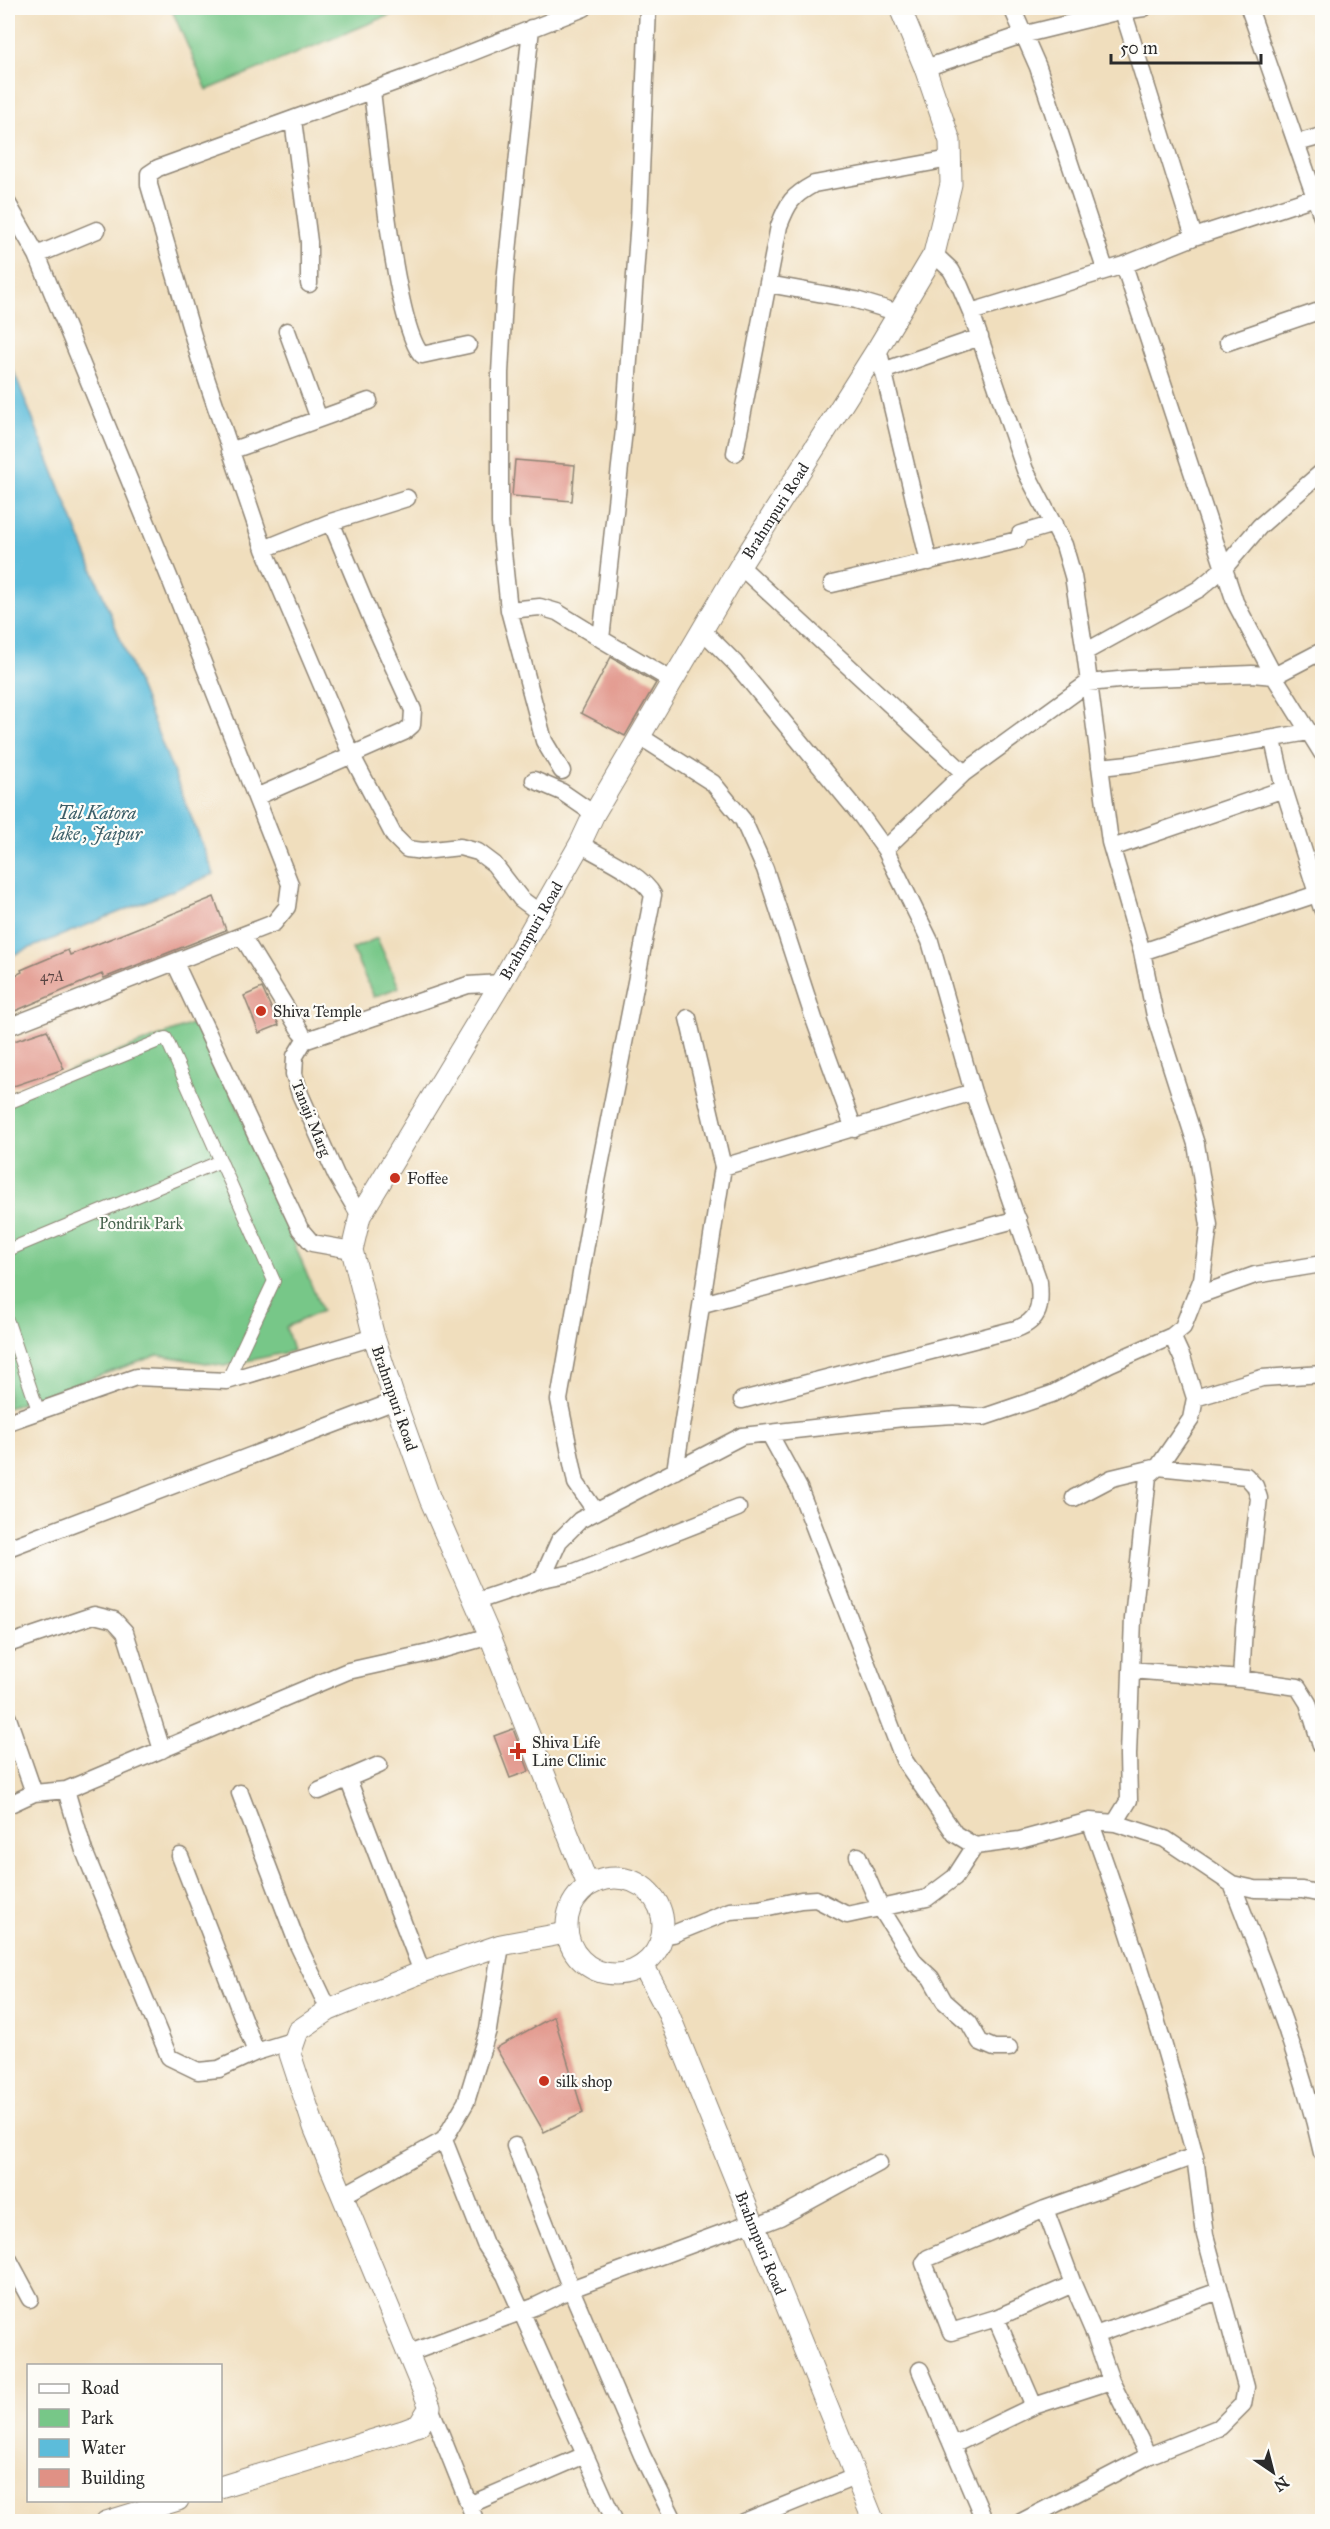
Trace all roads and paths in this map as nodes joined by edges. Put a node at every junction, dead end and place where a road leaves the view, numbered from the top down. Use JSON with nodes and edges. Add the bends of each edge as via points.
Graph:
{"nodes":[{"id":1,"x":584,"y":8,"type":"edge"},
{"id":2,"x":648,"y":8,"type":"edge"},
{"id":3,"x":900,"y":8,"type":"edge"},
{"id":4,"x":1012,"y":8,"type":"edge"},
{"id":5,"x":1144,"y":8,"type":"edge"},
{"id":6,"x":1249,"y":8,"type":"edge"},
{"id":7,"x":1123,"y":9,"type":"edge"},
{"id":8,"x":531,"y":28,"type":"junction"},
{"id":9,"x":1022,"y":35,"type":"junction"},
{"id":10,"x":925,"y":68,"type":"junction"},
{"id":11,"x":372,"y":91,"type":"junction"},
{"id":12,"x":293,"y":120,"type":"junction"},
{"id":13,"x":1323,"y":136,"type":"edge"},
{"id":14,"x":1297,"y":143,"type":"junction"},
{"id":15,"x":950,"y":159,"type":"junction"},
{"id":16,"x":1315,"y":197,"type":"junction"},
{"id":17,"x":8,"y":204,"type":"edge"},
{"id":18,"x":1323,"y":218,"type":"edge"},
{"id":19,"x":97,"y":230,"type":"dead end"},
{"id":20,"x":1194,"y":237,"type":"junction"},
{"id":21,"x":934,"y":254,"type":"junction"},
{"id":22,"x":38,"y":255,"type":"junction"},
{"id":23,"x":1124,"y":265,"type":"junction"},
{"id":24,"x":1105,"y":270,"type":"junction"},
{"id":25,"x":309,"y":284,"type":"dead end"},
{"id":26,"x":768,"y":284,"type":"junction"},
{"id":27,"x":1323,"y":310,"type":"edge"},
{"id":28,"x":971,"y":312,"type":"junction"},
{"id":29,"x":899,"y":313,"type":"junction"},
{"id":30,"x":287,"y":331,"type":"dead end"},
{"id":31,"x":980,"y":337,"type":"junction"},
{"id":32,"x":1228,"y":342,"type":"dead end"},
{"id":33,"x":468,"y":345,"type":"dead end"},
{"id":34,"x":878,"y":348,"type":"junction"},
{"id":35,"x":883,"y":371,"type":"junction"},
{"id":36,"x":369,"y":401,"type":"dead end"},
{"id":37,"x":319,"y":419,"type":"junction"},
{"id":38,"x":230,"y":451,"type":"junction"},
{"id":39,"x":735,"y":453,"type":"dead end"},
{"id":40,"x":1323,"y":472,"type":"edge"},
{"id":41,"x":407,"y":498,"type":"dead end"},
{"id":42,"x":331,"y":522,"type":"junction"},
{"id":43,"x":1054,"y":524,"type":"junction"},
{"id":44,"x":264,"y":549,"type":"junction"},
{"id":45,"x":929,"y":562,"type":"junction"},
{"id":46,"x":740,"y":566,"type":"junction"},
{"id":47,"x":1224,"y":568,"type":"junction"},
{"id":48,"x":832,"y":584,"type":"dead end"},
{"id":49,"x":509,"y":610,"type":"junction"},
{"id":50,"x":703,"y":631,"type":"junction"},
{"id":51,"x":601,"y":639,"type":"junction"},
{"id":52,"x":1323,"y":651,"type":"edge"},
{"id":53,"x":1085,"y":652,"type":"junction"},
{"id":54,"x":1274,"y":676,"type":"junction"},
{"id":55,"x":673,"y":681,"type":"junction"},
{"id":56,"x":1088,"y":683,"type":"junction"},
{"id":57,"x":1308,"y":732,"type":"junction"},
{"id":58,"x":641,"y":737,"type":"junction"},
{"id":59,"x":1273,"y":740,"type":"junction"},
{"id":60,"x":1323,"y":753,"type":"edge"},
{"id":61,"x":351,"y":754,"type":"junction"},
{"id":62,"x":1100,"y":767,"type":"junction"},
{"id":63,"x":562,"y":771,"type":"dead end"},
{"id":64,"x":964,"y":773,"type":"junction"},
{"id":65,"x":534,"y":780,"type":"dead end"},
{"id":66,"x":1284,"y":789,"type":"junction"},
{"id":67,"x":256,"y":797,"type":"junction"},
{"id":68,"x":594,"y":814,"type":"junction"},
{"id":69,"x":580,"y":844,"type":"junction"},
{"id":70,"x":1112,"y":848,"type":"junction"},
{"id":71,"x":885,"y":849,"type":"junction"},
{"id":72,"x":1320,"y":902,"type":"edge"},
{"id":73,"x":541,"y":914,"type":"junction"},
{"id":74,"x":242,"y":936,"type":"junction"},
{"id":75,"x":1142,"y":952,"type":"junction"},
{"id":76,"x":176,"y":963,"type":"junction"},
{"id":77,"x":501,"y":983,"type":"junction"},
{"id":78,"x":688,"y":1018,"type":"dead end"},
{"id":79,"x":8,"y":1027,"type":"edge"},
{"id":80,"x":301,"y":1032,"type":"dead end"},
{"id":81,"x":974,"y":1092,"type":"junction"},
{"id":82,"x":8,"y":1103,"type":"edge"},
{"id":83,"x":854,"y":1129,"type":"junction"},
{"id":84,"x":221,"y":1161,"type":"junction"},
{"id":85,"x":723,"y":1167,"type":"junction"},
{"id":86,"x":360,"y":1216,"type":"junction"},
{"id":87,"x":1018,"y":1219,"type":"junction"},
{"id":88,"x":8,"y":1250,"type":"edge"},
{"id":89,"x":352,"y":1250,"type":"junction"},
{"id":90,"x":1323,"y":1264,"type":"edge"},
{"id":91,"x":1196,"y":1296,"type":"junction"},
{"id":92,"x":703,"y":1304,"type":"junction"},
{"id":93,"x":8,"y":1322,"type":"edge"},
{"id":94,"x":1172,"y":1336,"type":"junction"},
{"id":95,"x":374,"y":1337,"type":"junction"},
{"id":96,"x":1323,"y":1374,"type":"edge"},
{"id":97,"x":227,"y":1382,"type":"junction"},
{"id":98,"x":1195,"y":1398,"type":"junction"},
{"id":99,"x":742,"y":1400,"type":"dead end"},
{"id":100,"x":395,"y":1401,"type":"junction"},
{"id":101,"x":38,"y":1410,"type":"junction"},
{"id":102,"x":8,"y":1422,"type":"edge"},
{"id":103,"x":769,"y":1432,"type":"junction"},
{"id":104,"x":1158,"y":1467,"type":"junction"},
{"id":105,"x":675,"y":1471,"type":"junction"},
{"id":106,"x":1074,"y":1498,"type":"dead end"},
{"id":107,"x":738,"y":1508,"type":"dead end"},
{"id":108,"x":596,"y":1512,"type":"junction"},
{"id":109,"x":8,"y":1548,"type":"edge"},
{"id":110,"x":542,"y":1579,"type":"junction"},
{"id":111,"x":474,"y":1602,"type":"junction"},
{"id":112,"x":490,"y":1636,"type":"junction"},
{"id":113,"x":8,"y":1644,"type":"edge"},
{"id":114,"x":1131,"y":1670,"type":"junction"},
{"id":115,"x":1241,"y":1679,"type":"junction"},
{"id":116,"x":8,"y":1718,"type":"edge"},
{"id":117,"x":1321,"y":1746,"type":"edge"},
{"id":118,"x":162,"y":1750,"type":"junction"},
{"id":119,"x":380,"y":1765,"type":"dead end"},
{"id":120,"x":348,"y":1779,"type":"junction"},
{"id":121,"x":66,"y":1790,"type":"junction"},
{"id":122,"x":319,"y":1791,"type":"dead end"},
{"id":123,"x":34,"y":1793,"type":"junction"},
{"id":124,"x":240,"y":1793,"type":"dead end"},
{"id":125,"x":8,"y":1805,"type":"edge"},
{"id":126,"x":1090,"y":1821,"type":"junction"},
{"id":127,"x":1115,"y":1823,"type":"junction"},
{"id":128,"x":975,"y":1846,"type":"junction"},
{"id":129,"x":180,"y":1856,"type":"dead end"},
{"id":130,"x":858,"y":1856,"type":"dead end"},
{"id":131,"x":1232,"y":1884,"type":"junction"},
{"id":132,"x":588,"y":1885,"type":"junction"},
{"id":133,"x":1323,"y":1894,"type":"edge"},
{"id":134,"x":880,"y":1907,"type":"junction"},
{"id":135,"x":567,"y":1933,"type":"junction"},
{"id":136,"x":662,"y":1936,"type":"junction"},
{"id":137,"x":501,"y":1945,"type":"junction"},
{"id":138,"x":643,"y":1965,"type":"junction"},
{"id":139,"x":422,"y":1972,"type":"junction"},
{"id":140,"x":329,"y":2010,"type":"junction"},
{"id":141,"x":295,"y":2040,"type":"junction"},
{"id":142,"x":1009,"y":2048,"type":"dead end"},
{"id":143,"x":256,"y":2052,"type":"junction"},
{"id":144,"x":444,"y":2140,"type":"junction"},
{"id":145,"x":515,"y":2146,"type":"dead end"},
{"id":146,"x":1323,"y":2153,"type":"edge"},
{"id":147,"x":1195,"y":2156,"type":"junction"},
{"id":148,"x":879,"y":2163,"type":"dead end"},
{"id":149,"x":342,"y":2196,"type":"junction"},
{"id":150,"x":1045,"y":2209,"type":"junction"},
{"id":151,"x":753,"y":2225,"type":"junction"},
{"id":152,"x":8,"y":2258,"type":"edge"},
{"id":153,"x":1073,"y":2284,"type":"junction"},
{"id":154,"x":571,"y":2289,"type":"junction"},
{"id":155,"x":1219,"y":2291,"type":"junction"},
{"id":156,"x":30,"y":2299,"type":"dead end"},
{"id":157,"x":521,"y":2312,"type":"junction"},
{"id":158,"x":996,"y":2318,"type":"junction"},
{"id":159,"x":1095,"y":2335,"type":"junction"},
{"id":160,"x":407,"y":2354,"type":"junction"},
{"id":161,"x":920,"y":2370,"type":"dead end"},
{"id":162,"x":1111,"y":2381,"type":"junction"},
{"id":163,"x":1034,"y":2406,"type":"junction"},
{"id":164,"x":430,"y":2408,"type":"junction"},
{"id":165,"x":953,"y":2445,"type":"junction"},
{"id":166,"x":585,"y":2455,"type":"junction"},
{"id":167,"x":1148,"y":2456,"type":"junction"},
{"id":168,"x":857,"y":2476,"type":"junction"},
{"id":169,"x":222,"y":2486,"type":"edge"},
{"id":170,"x":175,"y":2502,"type":"edge"},
{"id":171,"x":469,"y":2505,"type":"junction"},
{"id":172,"x":156,"y":2515,"type":"edge"},
{"id":173,"x":106,"y":2522,"type":"edge"},
{"id":174,"x":476,"y":2522,"type":"edge"},
{"id":175,"x":615,"y":2522,"type":"edge"},
{"id":176,"x":675,"y":2522,"type":"edge"},
{"id":177,"x":744,"y":2522,"type":"edge"},
{"id":178,"x":874,"y":2522,"type":"edge"},
{"id":179,"x":985,"y":2522,"type":"edge"},
{"id":180,"x":1021,"y":2522,"type":"edge"}],
"edges":[{"from":1,"to":8,"type":"street"},
{"from":2,"to":51,"type":"street","via":[[624,430]]},
{"from":3,"to":10,"type":"street","name":"Brahmpuri Road"},
{"from":4,"to":9,"type":"street"},
{"from":5,"to":7,"type":"street"},
{"from":6,"to":14,"type":"street"},
{"from":7,"to":9,"type":"street"},
{"from":7,"to":20,"type":"street"},
{"from":8,"to":11,"type":"street"},
{"from":8,"to":49,"type":"street","via":[[505,281],[500,373],[500,523]]},
{"from":9,"to":10,"type":"street"},
{"from":9,"to":24,"type":"street","via":[[1038,67]]},
{"from":10,"to":15,"type":"street","name":"Brahmpuri Road","via":[[950,141]]},
{"from":11,"to":12,"type":"street"},
{"from":11,"to":33,"type":"street","via":[[398,285],[414,347],[422,355]]},
{"from":12,"to":25,"type":"street","via":[[309,242]]},
{"from":12,"to":38,"type":"street","via":[[150,174],[149,185]]},
{"from":13,"to":14,"type":"street"},
{"from":14,"to":16,"type":"street"},
{"from":15,"to":21,"type":"street","name":"Brahmpuri Road","via":[[951,184]]},
{"from":15,"to":26,"type":"street","via":[[814,184],[796,194],[779,226]]},
{"from":16,"to":18,"type":"street"},
{"from":16,"to":20,"type":"street"},
{"from":17,"to":22,"type":"street"},
{"from":19,"to":22,"type":"street"},
{"from":20,"to":23,"type":"street"},
{"from":21,"to":28,"type":"street","via":[[951,270]]},
{"from":21,"to":29,"type":"street","name":"Brahmpuri Road"},
{"from":22,"to":67,"type":"street"},
{"from":23,"to":24,"type":"street"},
{"from":23,"to":47,"type":"street"},
{"from":24,"to":28,"type":"street"},
{"from":26,"to":29,"type":"street","via":[[856,300]]},
{"from":26,"to":39,"type":"street"},
{"from":27,"to":32,"type":"street"},
{"from":28,"to":31,"type":"street"},
{"from":29,"to":34,"type":"street","name":"Brahmpuri Road"},
{"from":30,"to":37,"type":"street"},
{"from":31,"to":35,"type":"street"},
{"from":31,"to":43,"type":"street","via":[[1026,470]]},
{"from":34,"to":35,"type":"street"},
{"from":34,"to":46,"type":"street","name":"Brahmpuri Road"},
{"from":35,"to":45,"type":"street"},
{"from":36,"to":37,"type":"street"},
{"from":37,"to":38,"type":"street"},
{"from":38,"to":44,"type":"street"},
{"from":40,"to":47,"type":"street","via":[[1260,526]]},
{"from":41,"to":42,"type":"street"},
{"from":42,"to":44,"type":"street"},
{"from":42,"to":61,"type":"street","via":[[413,711],[412,725],[404,732]]},
{"from":43,"to":45,"type":"street","via":[[1020,534],[1018,540]]},
{"from":43,"to":53,"type":"street","via":[[1073,576]]},
{"from":44,"to":61,"type":"street"},
{"from":45,"to":48,"type":"street"},
{"from":46,"to":50,"type":"street","name":"Brahmpuri Road"},
{"from":46,"to":64,"type":"street"},
{"from":47,"to":53,"type":"street","via":[[1199,589]]},
{"from":47,"to":54,"type":"street","via":[[1235,602]]},
{"from":49,"to":51,"type":"street","via":[[540,608],[557,612]]},
{"from":49,"to":63,"type":"street","via":[[544,741]]},
{"from":50,"to":55,"type":"street","name":"Brahmpuri Road"},
{"from":50,"to":71,"type":"street","via":[[735,663]]},
{"from":51,"to":55,"type":"street"},
{"from":52,"to":54,"type":"street"},
{"from":53,"to":56,"type":"street"},
{"from":54,"to":56,"type":"street"},
{"from":54,"to":57,"type":"street"},
{"from":55,"to":58,"type":"street","name":"Brahmpuri Road"},
{"from":56,"to":62,"type":"street"},
{"from":56,"to":64,"type":"street"},
{"from":57,"to":59,"type":"street"},
{"from":57,"to":60,"type":"street"},
{"from":58,"to":68,"type":"street","name":"Brahmpuri Road"},
{"from":58,"to":83,"type":"street","via":[[713,783],[743,820],[765,869]]},
{"from":59,"to":62,"type":"street"},
{"from":59,"to":66,"type":"street"},
{"from":61,"to":67,"type":"street"},
{"from":61,"to":73,"type":"street","via":[[394,836],[407,849],[460,847],[478,852],[494,864],[521,899]]},
{"from":62,"to":70,"type":"street"},
{"from":64,"to":71,"type":"street"},
{"from":65,"to":68,"type":"street","via":[[562,792]]},
{"from":66,"to":70,"type":"street"},
{"from":66,"to":72,"type":"street"},
{"from":67,"to":74,"type":"street","via":[[290,884],[287,907],[274,923]]},
{"from":68,"to":69,"type":"street","name":"Brahmpuri Road"},
{"from":69,"to":73,"type":"street","name":"Brahmpuri Road"},
{"from":69,"to":108,"type":"street","via":[[639,879],[654,895],[559,1400],[576,1483]]},
{"from":70,"to":75,"type":"street"},
{"from":71,"to":81,"type":"street","via":[[930,941]]},
{"from":72,"to":75,"type":"street"},
{"from":73,"to":77,"type":"street","name":"Brahmpuri Road"},
{"from":74,"to":76,"type":"street"},
{"from":74,"to":80,"type":"street"},
{"from":75,"to":91,"type":"street","via":[[1155,1016],[1196,1144],[1209,1225]]},
{"from":76,"to":79,"type":"street"},
{"from":76,"to":89,"type":"street","via":[[300,1229],[312,1243]]},
{"from":77,"to":86,"type":"street","name":"Brahmpuri Road"},
{"from":77,"to":86,"type":"street","name":"Tanaji Marg","via":[[468,985],[304,1041],[295,1056],[294,1074],[300,1094],[336,1175]]},
{"from":78,"to":85,"type":"street"},
{"from":81,"to":83,"type":"street"},
{"from":81,"to":87,"type":"street"},
{"from":82,"to":84,"type":"street","via":[[166,1038]]},
{"from":83,"to":85,"type":"street"},
{"from":84,"to":88,"type":"street"},
{"from":84,"to":97,"type":"street","via":[[274,1281]]},
{"from":85,"to":92,"type":"street"},
{"from":86,"to":89,"type":"street","name":"Brahmpuri Road"},
{"from":87,"to":92,"type":"street"},
{"from":87,"to":99,"type":"street","via":[[1039,1282],[1041,1305],[1029,1324]]},
{"from":89,"to":95,"type":"street","name":"Brahmpuri Road"},
{"from":90,"to":91,"type":"street","via":[[1256,1275]]},
{"from":91,"to":94,"type":"street","via":[[1183,1327]]},
{"from":92,"to":105,"type":"street"},
{"from":93,"to":101,"type":"street"},
{"from":94,"to":98,"type":"street"},
{"from":94,"to":103,"type":"street","via":[[1052,1394],[984,1417],[903,1418]]},
{"from":95,"to":97,"type":"street"},
{"from":95,"to":100,"type":"street","name":"Brahmpuri Road"},
{"from":96,"to":98,"type":"street","via":[[1262,1378]]},
{"from":97,"to":101,"type":"street","via":[[136,1377]]},
{"from":98,"to":104,"type":"street","via":[[1191,1419]]},
{"from":100,"to":109,"type":"street"},
{"from":100,"to":111,"type":"street","name":"Brahmpuri Road","via":[[430,1499]]},
{"from":101,"to":102,"type":"street"},
{"from":103,"to":105,"type":"street","via":[[742,1436]]},
{"from":103,"to":128,"type":"street","via":[[799,1488],[904,1760],[955,1834]]},
{"from":104,"to":106,"type":"street","via":[[1112,1478]]},
{"from":104,"to":114,"type":"street","via":[[1148,1476]]},
{"from":104,"to":115,"type":"street","via":[[1246,1476],[1255,1485],[1260,1498]]},
{"from":105,"to":108,"type":"street"},
{"from":107,"to":110,"type":"street","via":[[572,1573]]},
{"from":108,"to":110,"type":"street","via":[[580,1520],[559,1541]]},
{"from":110,"to":111,"type":"street"},
{"from":111,"to":112,"type":"street","name":"Brahmpuri Road"},
{"from":112,"to":118,"type":"street","via":[[348,1671]]},
{"from":112,"to":132,"type":"street","name":"Brahmpuri Road"},
{"from":113,"to":118,"type":"street","via":[[94,1615],[114,1620],[125,1632]]},
{"from":114,"to":115,"type":"street"},
{"from":114,"to":127,"type":"street","via":[[1129,1800]]},
{"from":115,"to":117,"type":"street","via":[[1298,1687],[1308,1703]]},
{"from":116,"to":123,"type":"street"},
{"from":118,"to":121,"type":"street"},
{"from":119,"to":120,"type":"street"},
{"from":120,"to":122,"type":"street"},
{"from":120,"to":139,"type":"street"},
{"from":121,"to":123,"type":"street"},
{"from":121,"to":143,"type":"street","via":[[84,1851],[169,2057],[198,2071],[219,2069]]},
{"from":123,"to":125,"type":"street"},
{"from":124,"to":140,"type":"street","via":[[298,1945]]},
{"from":126,"to":127,"type":"street"},
{"from":126,"to":128,"type":"street","via":[[1020,1840]]},
{"from":126,"to":147,"type":"street","via":[[1126,1918]]},
{"from":127,"to":131,"type":"street","via":[[1165,1839]]},
{"from":128,"to":134,"type":"street","via":[[955,1877],[927,1898]]},
{"from":129,"to":143,"type":"street"},
{"from":130,"to":134,"type":"street"},
{"from":131,"to":133,"type":"street"},
{"from":131,"to":146,"type":"street","via":[[1281,2008]]},
{"from":132,"to":135,"type":"street","via":[[570,1906]]},
{"from":132,"to":136,"type":"street","via":[[606,1878],[625,1878],[643,1886],[656,1899],[663,1917]]},
{"from":134,"to":136,"type":"street","via":[[847,1915],[816,1899],[801,1900],[730,1911]]},
{"from":134,"to":142,"type":"street","via":[[915,1963],[931,1978],[944,2001],[969,2023],[980,2042],[994,2048]]},
{"from":135,"to":137,"type":"street"},
{"from":135,"to":138,"type":"street","via":[[582,1962],[596,1970],[612,1974]]},
{"from":136,"to":138,"type":"street"},
{"from":137,"to":139,"type":"street"},
{"from":137,"to":144,"type":"street","via":[[488,2030],[466,2102]]},
{"from":138,"to":151,"type":"street","name":"Brahmpuri Road","via":[[667,2010]]},
{"from":139,"to":140,"type":"street"},
{"from":140,"to":141,"type":"street","via":[[298,2031]]},
{"from":141,"to":143,"type":"street"},
{"from":141,"to":149,"type":"street","via":[[291,2054],[314,2127]]},
{"from":144,"to":149,"type":"street"},
{"from":144,"to":157,"type":"street","via":[[485,2244],[505,2275]]},
{"from":145,"to":154,"type":"street"},
{"from":147,"to":150,"type":"street"},
{"from":147,"to":155,"type":"street","via":[[1205,2235]]},
{"from":148,"to":151,"type":"street","via":[[780,2217]]},
{"from":149,"to":160,"type":"street"},
{"from":150,"to":153,"type":"street"},
{"from":150,"to":158,"type":"street","via":[[974,2237],[924,2263],[951,2332]]},
{"from":151,"to":154,"type":"street"},
{"from":151,"to":168,"type":"street","name":"Brahmpuri Road"},
{"from":152,"to":156,"type":"street"},
{"from":153,"to":158,"type":"street"},
{"from":153,"to":159,"type":"street"},
{"from":154,"to":157,"type":"street"},
{"from":154,"to":176,"type":"street","via":[[642,2456]]},
{"from":155,"to":159,"type":"street"},
{"from":155,"to":167,"type":"street","via":[[1246,2387],[1243,2404],[1220,2427]]},
{"from":157,"to":160,"type":"street"},
{"from":157,"to":166,"type":"street"},
{"from":158,"to":163,"type":"street"},
{"from":159,"to":162,"type":"street"},
{"from":160,"to":164,"type":"street"},
{"from":161,"to":165,"type":"street"},
{"from":162,"to":163,"type":"street"},
{"from":162,"to":167,"type":"street"},
{"from":163,"to":165,"type":"street"},
{"from":164,"to":169,"type":"street","via":[[419,2425],[403,2432]]},
{"from":164,"to":171,"type":"street"},
{"from":165,"to":179,"type":"street"},
{"from":166,"to":171,"type":"street"},
{"from":166,"to":175,"type":"street"},
{"from":167,"to":180,"type":"street"},
{"from":168,"to":177,"type":"street"},
{"from":168,"to":178,"type":"street","name":"Brahmpuri Road"},
{"from":170,"to":172,"type":"street"},
{"from":171,"to":174,"type":"street"},
{"from":172,"to":173,"type":"street"}]}
